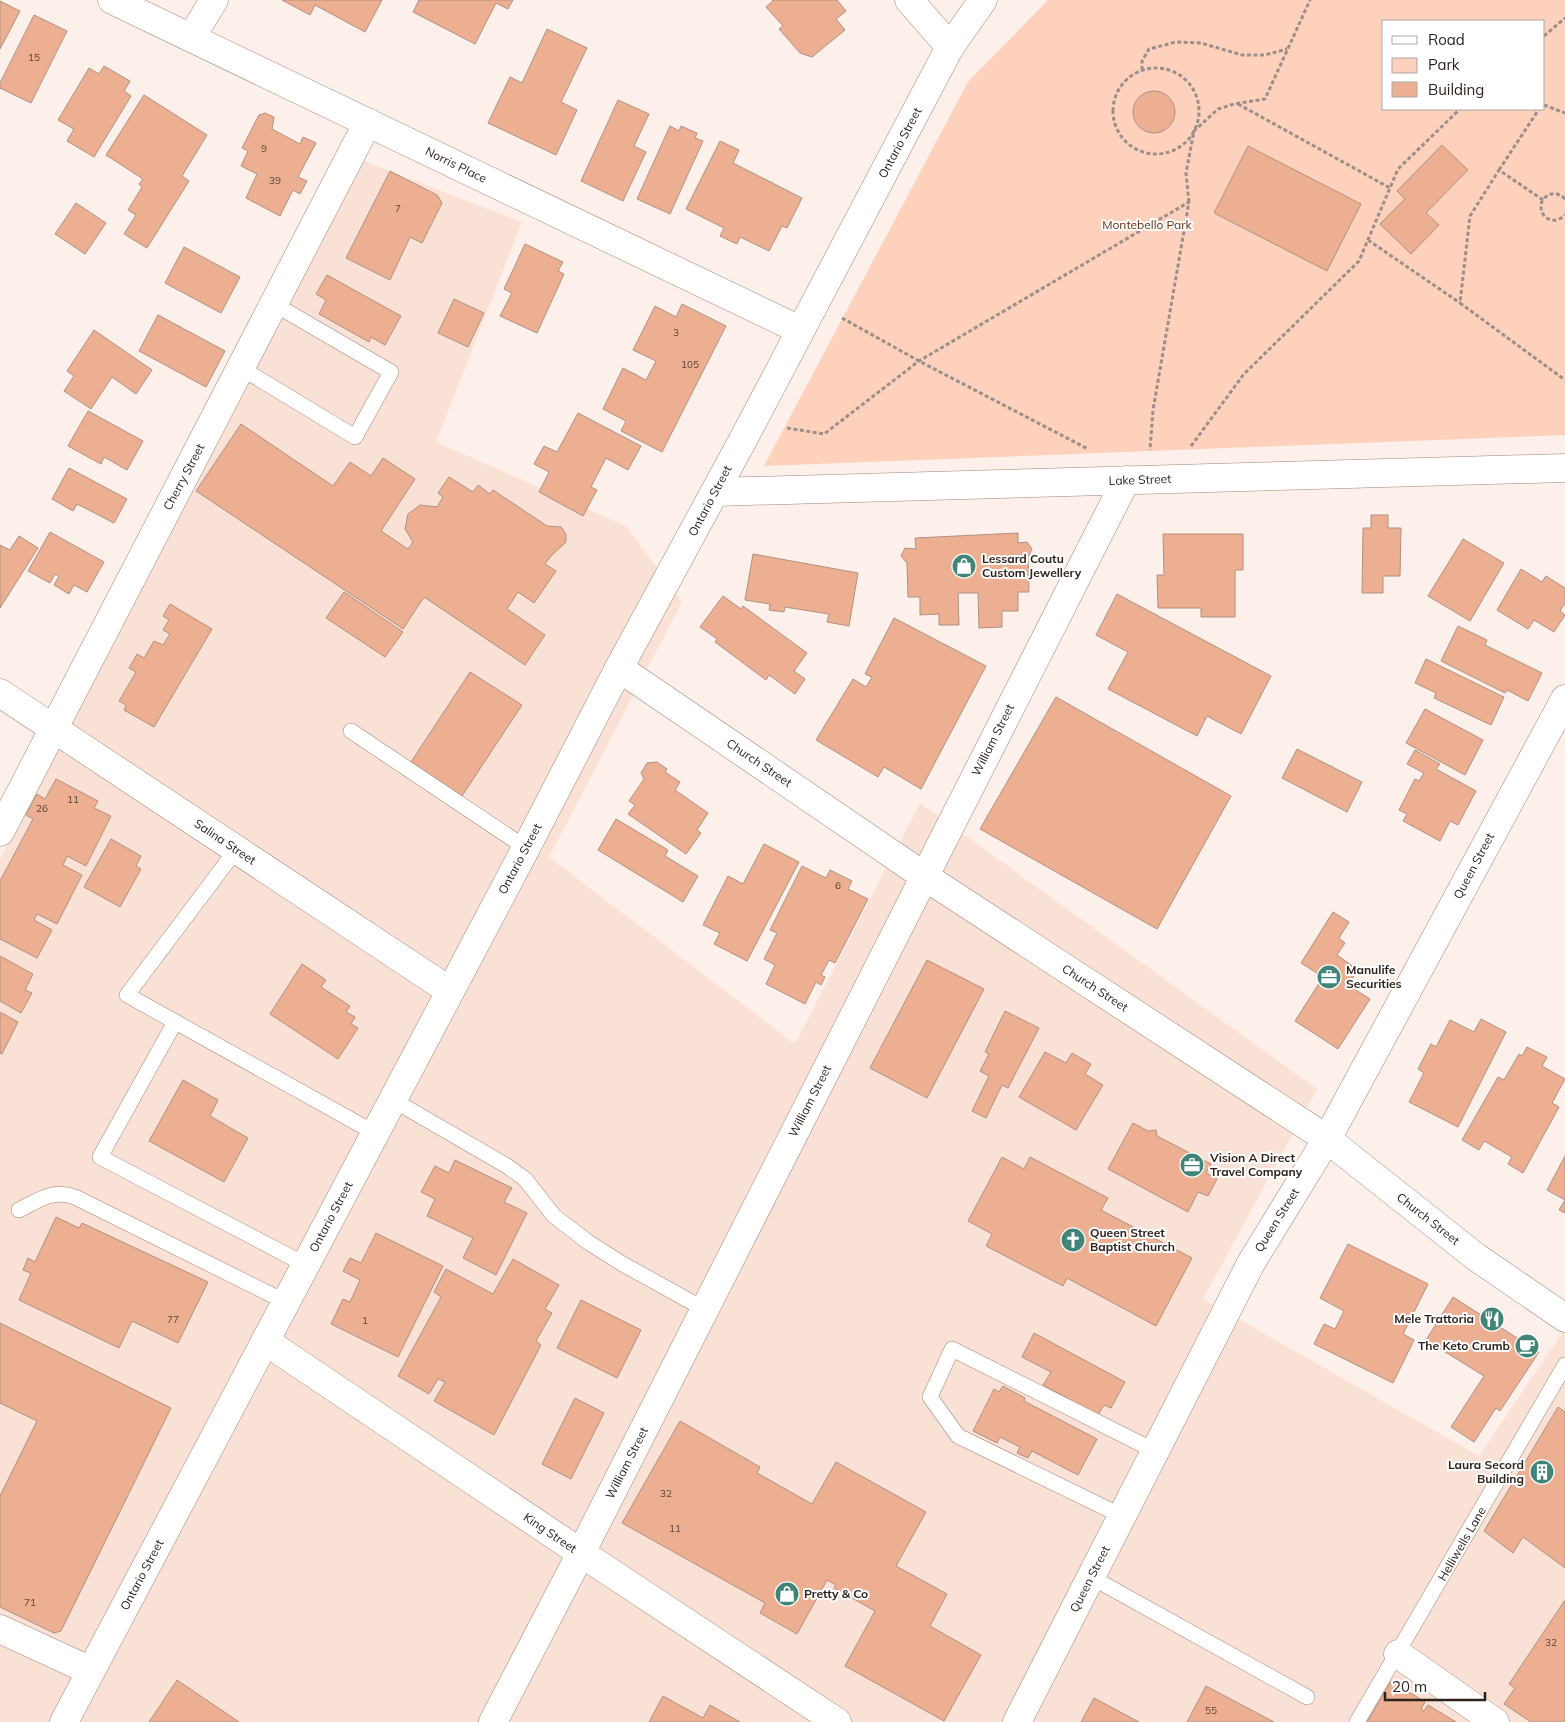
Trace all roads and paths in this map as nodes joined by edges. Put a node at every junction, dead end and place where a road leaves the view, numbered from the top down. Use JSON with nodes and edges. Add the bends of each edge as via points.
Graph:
{"nodes":[{"id":1,"x":112,"y":0,"type":"edge"},
{"id":2,"x":214,"y":0,"type":"edge"},
{"id":3,"x":909,"y":0,"type":"edge"},
{"id":4,"x":983,"y":0,"type":"edge"},
{"id":5,"x":1310,"y":0,"type":"edge"},
{"id":6,"x":1565,"y":18,"type":"edge"},
{"id":7,"x":1545,"y":35,"type":"edge"},
{"id":8,"x":191,"y":38,"type":"junction"},
{"id":9,"x":950,"y":47,"type":"junction"},
{"id":10,"x":1288,"y":49,"type":"junction"},
{"id":11,"x":1142,"y":70,"type":"junction"},
{"id":12,"x":1238,"y":104,"type":"junction"},
{"id":13,"x":1545,"y":105,"type":"edge"},
{"id":14,"x":1459,"y":110,"type":"edge"},
{"id":15,"x":1538,"y":110,"type":"edge"},
{"id":16,"x":1565,"y":113,"type":"edge"},
{"id":17,"x":368,"y":122,"type":"junction"},
{"id":18,"x":1194,"y":131,"type":"junction"},
{"id":19,"x":1499,"y":170,"type":"junction"},
{"id":20,"x":1390,"y":188,"type":"junction"},
{"id":21,"x":1565,"y":199,"type":"edge"},
{"id":22,"x":1543,"y":200,"type":"junction"},
{"id":23,"x":1189,"y":202,"type":"junction"},
{"id":24,"x":1565,"y":215,"type":"edge"},
{"id":25,"x":1368,"y":240,"type":"junction"},
{"id":26,"x":815,"y":303,"type":"junction"},
{"id":27,"x":1460,"y":303,"type":"junction"},
{"id":28,"x":274,"y":304,"type":"junction"},
{"id":29,"x":800,"y":330,"type":"junction"},
{"id":30,"x":919,"y":361,"type":"junction"},
{"id":31,"x":241,"y":368,"type":"junction"},
{"id":32,"x":1565,"y":380,"type":"edge"},
{"id":33,"x":787,"y":428,"type":"dead end"},
{"id":34,"x":1094,"y":452,"type":"dead end"},
{"id":35,"x":1565,"y":468,"type":"edge"},
{"id":36,"x":1147,"y":480,"type":"junction"},
{"id":37,"x":715,"y":492,"type":"junction"},
{"id":38,"x":619,"y":668,"type":"junction"},
{"id":39,"x":0,"y":693,"type":"edge"},
{"id":40,"x":1565,"y":699,"type":"edge"},
{"id":41,"x":54,"y":729,"type":"junction"},
{"id":42,"x":351,"y":731,"type":"dead end"},
{"id":43,"x":0,"y":832,"type":"edge"},
{"id":44,"x":526,"y":848,"type":"junction"},
{"id":45,"x":236,"y":850,"type":"junction"},
{"id":46,"x":924,"y":876,"type":"junction"},
{"id":47,"x":450,"y":991,"type":"junction"},
{"id":48,"x":174,"y":1022,"type":"junction"},
{"id":49,"x":392,"y":1100,"type":"junction"},
{"id":50,"x":375,"y":1133,"type":"junction"},
{"id":51,"x":1327,"y":1139,"type":"junction"},
{"id":52,"x":19,"y":1210,"type":"dead end"},
{"id":53,"x":306,"y":1265,"type":"junction"},
{"id":54,"x":286,"y":1302,"type":"junction"},
{"id":55,"x":704,"y":1309,"type":"junction"},
{"id":56,"x":1565,"y":1318,"type":"edge"},
{"id":57,"x":265,"y":1341,"type":"junction"},
{"id":58,"x":1565,"y":1365,"type":"edge"},
{"id":59,"x":1154,"y":1451,"type":"junction"},
{"id":60,"x":1122,"y":1516,"type":"junction"},
{"id":61,"x":580,"y":1553,"type":"junction"},
{"id":62,"x":1090,"y":1577,"type":"junction"},
{"id":63,"x":0,"y":1629,"type":"edge"},
{"id":64,"x":1398,"y":1654,"type":"junction"},
{"id":65,"x":91,"y":1671,"type":"junction"},
{"id":66,"x":1308,"y":1696,"type":"dead end"},
{"id":67,"x":64,"y":1722,"type":"edge"},
{"id":68,"x":493,"y":1722,"type":"edge"},
{"id":69,"x":837,"y":1722,"type":"edge"},
{"id":70,"x":1017,"y":1722,"type":"edge"},
{"id":71,"x":1357,"y":1722,"type":"edge"},
{"id":72,"x":1495,"y":1722,"type":"edge"}],
"edges":[{"from":1,"to":8,"type":"street","name":"Norris Place"},
{"from":2,"to":8,"type":"street"},
{"from":3,"to":9,"type":"street"},
{"from":4,"to":9,"type":"street","name":"Ontario Street"},
{"from":5,"to":10,"type":"path"},
{"from":6,"to":7,"type":"path"},
{"from":8,"to":17,"type":"street","name":"Norris Place"},
{"from":9,"to":26,"type":"street","name":"Ontario Street"},
{"from":10,"to":11,"type":"path","via":[[1265,55],[1242,55],[1201,43],[1176,42],[1149,50],[1142,61]]},
{"from":10,"to":12,"type":"path","via":[[1265,99]]},
{"from":11,"to":18,"type":"path","via":[[1171,71],[1193,89],[1198,102]]},
{"from":11,"to":18,"type":"path","via":[[1120,87],[1114,100],[1114,120],[1123,139],[1133,148],[1160,154],[1185,143]]},
{"from":12,"to":18,"type":"path","via":[[1218,109]]},
{"from":12,"to":20,"type":"path"},
{"from":13,"to":16,"type":"path"},
{"from":14,"to":20,"type":"path","via":[[1398,169]]},
{"from":15,"to":19,"type":"path"},
{"from":17,"to":28,"type":"street","name":"Cherry Street"},
{"from":17,"to":29,"type":"street","name":"Norris Place"},
{"from":18,"to":23,"type":"path","via":[[1186,173]]},
{"from":19,"to":22,"type":"path"},
{"from":19,"to":27,"type":"path","via":[[1470,216]]},
{"from":20,"to":25,"type":"path"},
{"from":21,"to":22,"type":"path","via":[[1556,193],[1547,195]]},
{"from":22,"to":24,"type":"path","via":[[1541,212],[1547,218],[1558,220]]},
{"from":23,"to":30,"type":"path"},
{"from":23,"to":36,"type":"path","via":[[1153,410]]},
{"from":25,"to":27,"type":"path"},
{"from":25,"to":36,"type":"path","via":[[1359,261],[1244,374]]},
{"from":26,"to":29,"type":"street","name":"Ontario Street"},
{"from":26,"to":30,"type":"path"},
{"from":27,"to":32,"type":"path"},
{"from":28,"to":31,"type":"street","name":"Cherry Street"},
{"from":28,"to":31,"type":"lane","via":[[391,372],[355,437]]},
{"from":29,"to":37,"type":"street","name":"Ontario Street"},
{"from":30,"to":33,"type":"path","via":[[824,434]]},
{"from":30,"to":34,"type":"path"},
{"from":31,"to":41,"type":"street","name":"Cherry Street"},
{"from":35,"to":36,"type":"street","name":"Lake Street"},
{"from":36,"to":37,"type":"street","name":"Lake Street"},
{"from":36,"to":46,"type":"street","name":"William Street"},
{"from":37,"to":38,"type":"street","name":"Ontario Street"},
{"from":38,"to":44,"type":"street","name":"Ontario Street"},
{"from":38,"to":46,"type":"street","name":"Church Street"},
{"from":39,"to":41,"type":"street","name":"Salina Street"},
{"from":40,"to":51,"type":"street","name":"Queen Street"},
{"from":41,"to":43,"type":"street","name":"Cherry Street"},
{"from":41,"to":45,"type":"street","name":"Salina Street"},
{"from":42,"to":44,"type":"lane"},
{"from":44,"to":47,"type":"street","name":"Ontario Street"},
{"from":45,"to":47,"type":"street","name":"Salina Street"},
{"from":45,"to":48,"type":"lane","via":[[127,995]]},
{"from":46,"to":51,"type":"street","name":"Church Street"},
{"from":46,"to":55,"type":"street","name":"William Street"},
{"from":47,"to":49,"type":"street","name":"Ontario Street"},
{"from":48,"to":50,"type":"lane"},
{"from":48,"to":53,"type":"lane","via":[[100,1157]]},
{"from":49,"to":50,"type":"street","name":"Ontario Street"},
{"from":49,"to":55,"type":"lane","via":[[507,1166],[525,1179],[554,1216],[588,1242]]},
{"from":50,"to":53,"type":"street","name":"Ontario Street"},
{"from":51,"to":56,"type":"street","name":"Church Street","via":[[1476,1257]]},
{"from":51,"to":59,"type":"street","name":"Queen Street","via":[[1251,1263]]},
{"from":52,"to":54,"type":"lane","via":[[53,1194],[67,1194]]},
{"from":53,"to":54,"type":"street","name":"Ontario Street"},
{"from":54,"to":57,"type":"street","name":"Ontario Street"},
{"from":55,"to":61,"type":"street","name":"William Street"},
{"from":57,"to":61,"type":"street","name":"King Street"},
{"from":57,"to":65,"type":"street","name":"Ontario Street"},
{"from":58,"to":64,"type":"lane","name":"Helliwells Lane"},
{"from":59,"to":60,"type":"street","name":"Queen Street"},
{"from":59,"to":60,"type":"lane","via":[[952,1349],[930,1397],[958,1436]]},
{"from":60,"to":62,"type":"street","name":"Queen Street"},
{"from":61,"to":68,"type":"street","name":"William Street"},
{"from":61,"to":69,"type":"street","name":"King Street"},
{"from":62,"to":66,"type":"lane"},
{"from":62,"to":70,"type":"street","name":"Queen Street"},
{"from":63,"to":65,"type":"street"},
{"from":64,"to":71,"type":"lane","name":"Helliwells Lane"},
{"from":64,"to":72,"type":"street"},
{"from":65,"to":67,"type":"street","name":"Ontario Street"}]}
